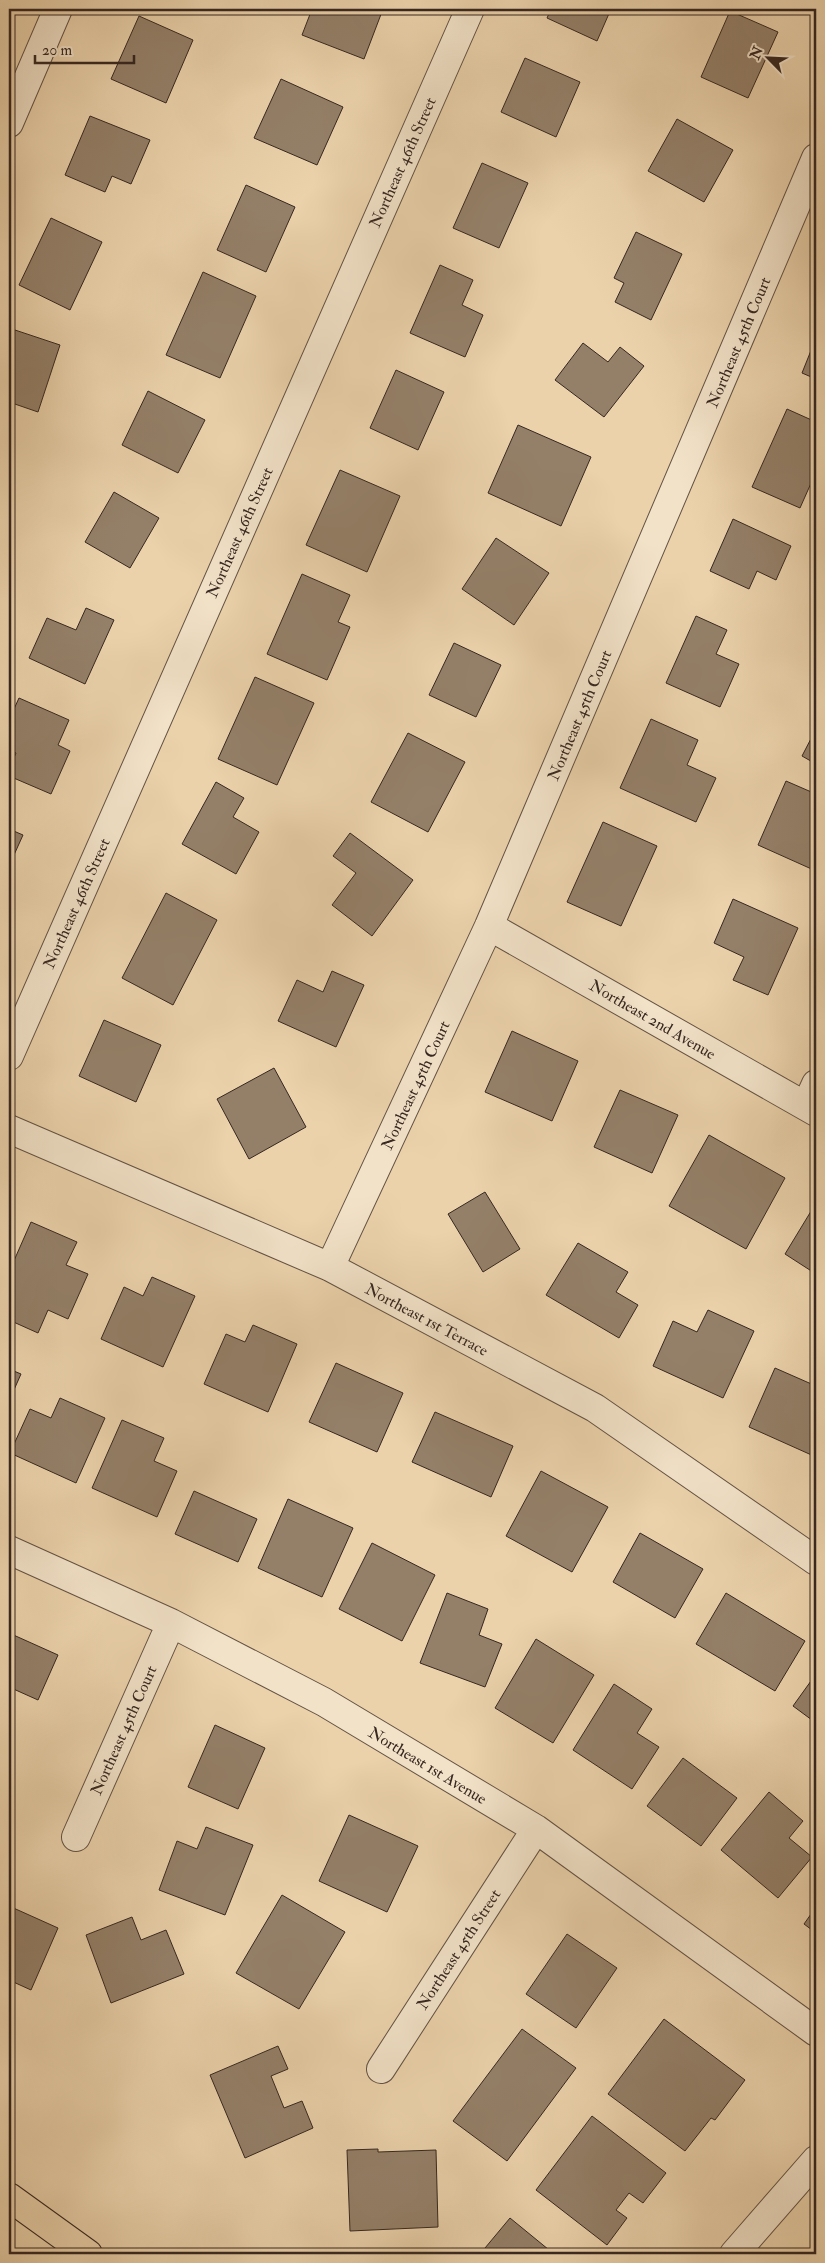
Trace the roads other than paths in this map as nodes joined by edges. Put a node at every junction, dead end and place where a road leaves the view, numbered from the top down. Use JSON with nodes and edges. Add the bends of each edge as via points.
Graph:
{"nodes":[{"id":1,"x":58,"y":9,"type":"edge"},
{"id":2,"x":470,"y":9,"type":"edge"},
{"id":3,"x":9,"y":122,"type":"edge"},
{"id":4,"x":816,"y":158,"type":"edge"},
{"id":5,"x":489,"y":926,"type":"junction"},
{"id":6,"x":9,"y":1056,"type":"edge"},
{"id":7,"x":813,"y":1101,"type":"edge"},
{"id":8,"x":9,"y":1129,"type":"edge"},
{"id":9,"x":330,"y":1267,"type":"junction"},
{"id":10,"x":9,"y":1550,"type":"edge"},
{"id":11,"x":816,"y":1561,"type":"edge"},
{"id":12,"x":171,"y":1623,"type":"junction"},
{"id":13,"x":536,"y":1829,"type":"junction"},
{"id":14,"x":76,"y":1837,"type":"dead end"},
{"id":15,"x":816,"y":2032,"type":"edge"},
{"id":16,"x":381,"y":2069,"type":"dead end"},
{"id":17,"x":816,"y":2160,"type":"edge"},
{"id":18,"x":9,"y":2197,"type":"edge"},
{"id":19,"x":88,"y":2254,"type":"edge"},
{"id":20,"x":734,"y":2254,"type":"edge"}],
"edges":[{"from":1,"to":3,"type":"street"},
{"from":2,"to":6,"type":"street","name":"Northeast 46th Street"},
{"from":4,"to":5,"type":"street","name":"Northeast 45th Court"},
{"from":5,"to":7,"type":"street","name":"Northeast 2nd Avenue"},
{"from":5,"to":9,"type":"street","name":"Northeast 45th Court"},
{"from":8,"to":9,"type":"street","name":"Northeast 1st Terrace"},
{"from":9,"to":11,"type":"street","name":"Northeast 1st Terrace","via":[[595,1408]]},
{"from":10,"to":12,"type":"street","name":"Northeast 1st Avenue"},
{"from":12,"to":13,"type":"street","name":"Northeast 1st Avenue","via":[[324,1702]]},
{"from":12,"to":14,"type":"street","name":"Northeast 45th Court"},
{"from":13,"to":15,"type":"street","name":"Northeast 1st Avenue"},
{"from":13,"to":16,"type":"street","name":"Northeast 45th Street"},
{"from":17,"to":20,"type":"street"},
{"from":18,"to":19,"type":"highway"}]}
